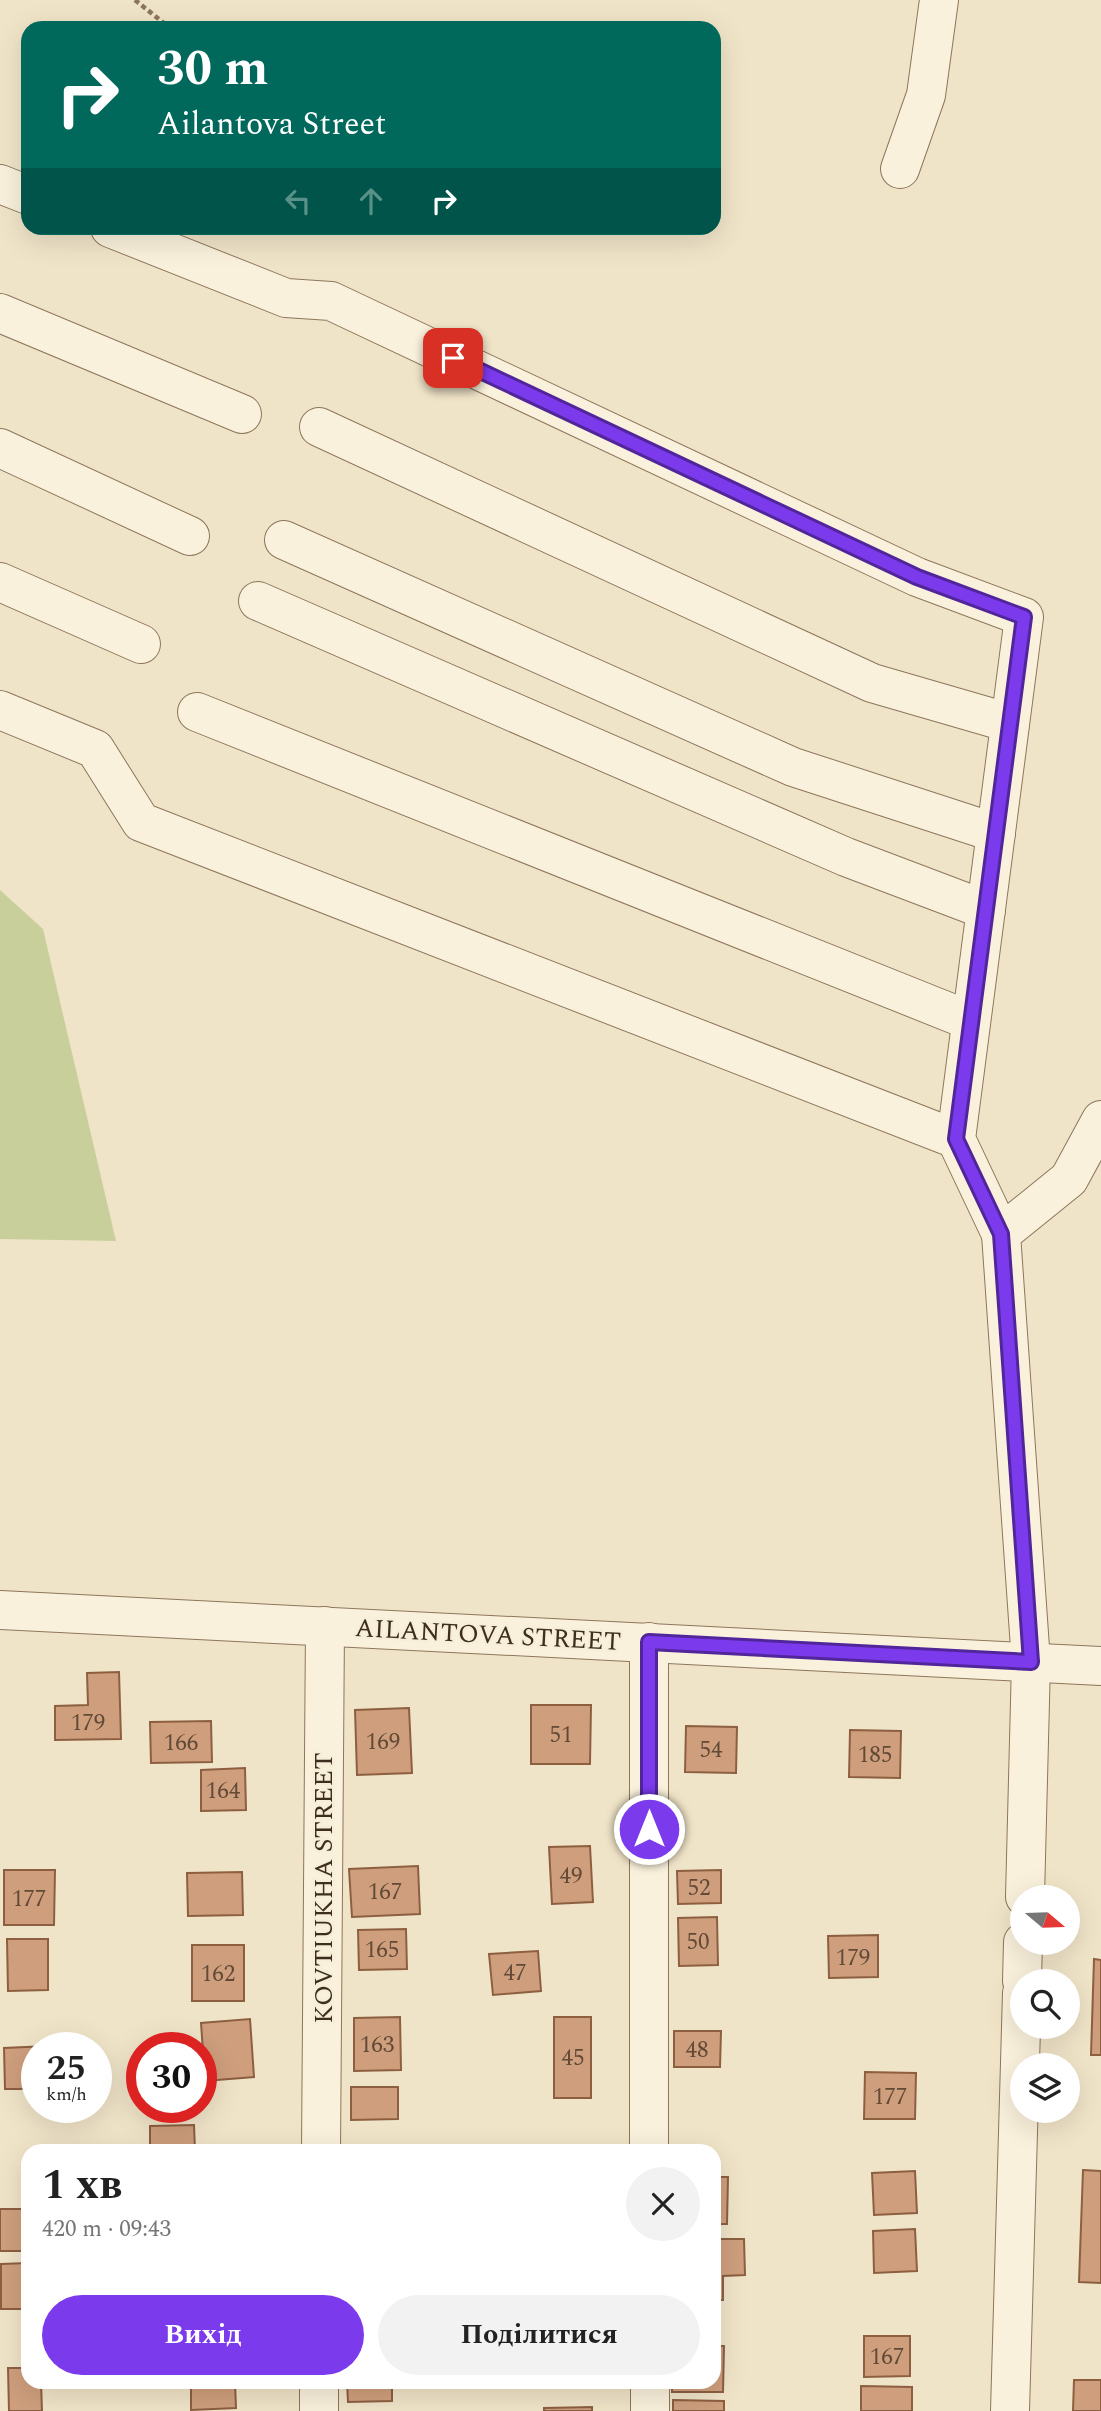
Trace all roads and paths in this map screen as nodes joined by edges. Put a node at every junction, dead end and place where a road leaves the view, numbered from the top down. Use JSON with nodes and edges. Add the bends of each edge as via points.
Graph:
{"nodes":[{"id":1,"x":135,"y":0,"type":"edge"},
{"id":2,"x":939,"y":0,"type":"edge"},
{"id":3,"x":161,"y":21,"type":"edge"},
{"id":4,"x":900,"y":169,"type":"dead end"},
{"id":5,"x":0,"y":184,"type":"edge"},
{"id":6,"x":21,"y":192,"type":"edge"},
{"id":7,"x":128,"y":235,"type":"edge"},
{"id":8,"x":0,"y":313,"type":"edge"},
{"id":9,"x":242,"y":414,"type":"dead end"},
{"id":10,"x":319,"y":427,"type":"dead end"},
{"id":11,"x":0,"y":447,"type":"edge"},
{"id":12,"x":190,"y":536,"type":"dead end"},
{"id":13,"x":284,"y":540,"type":"dead end"},
{"id":14,"x":0,"y":582,"type":"edge"},
{"id":15,"x":258,"y":601,"type":"dead end"},
{"id":16,"x":141,"y":645,"type":"dead end"},
{"id":17,"x":0,"y":710,"type":"edge"},
{"id":18,"x":197,"y":712,"type":"dead end"},
{"id":19,"x":1010,"y":723,"type":"junction"},
{"id":20,"x":996,"y":833,"type":"junction"},
{"id":21,"x":986,"y":910,"type":"junction"},
{"id":22,"x":971,"y":1021,"type":"junction"},
{"id":23,"x":1101,"y":1120,"type":"edge"},
{"id":24,"x":956,"y":1139,"type":"junction"},
{"id":25,"x":1001,"y":1234,"type":"junction"},
{"id":26,"x":0,"y":1610,"type":"edge"},
{"id":27,"x":325,"y":1626,"type":"junction"},
{"id":28,"x":649,"y":1642,"type":"junction"},
{"id":29,"x":1031,"y":1662,"type":"junction"},
{"id":30,"x":1101,"y":1665,"type":"edge"},
{"id":31,"x":1025,"y":1885,"type":"edge"},
{"id":32,"x":1021,"y":2039,"type":"edge"},
{"id":33,"x":321,"y":2144,"type":"edge"},
{"id":34,"x":649,"y":2144,"type":"edge"},
{"id":35,"x":319,"y":2389,"type":"edge"},
{"id":36,"x":650,"y":2389,"type":"edge"},
{"id":37,"x":319,"y":2411,"type":"edge"},
{"id":38,"x":650,"y":2411,"type":"edge"},
{"id":39,"x":1010,"y":2411,"type":"edge"}],
"edges":[{"from":1,"to":3,"type":"path"},
{"from":2,"to":4,"type":"street","via":[[926,95]]},
{"from":5,"to":6,"type":"street"},
{"from":7,"to":19,"type":"street","via":[[286,298],[331,301],[917,577],[1024,617]]},
{"from":8,"to":9,"type":"street"},
{"from":10,"to":19,"type":"street","via":[[872,683]]},
{"from":11,"to":12,"type":"street"},
{"from":13,"to":20,"type":"street","via":[[793,767]]},
{"from":14,"to":16,"type":"street"},
{"from":15,"to":21,"type":"street","via":[[846,857]]},
{"from":17,"to":24,"type":"street","via":[[95,749],[141,822]]},
{"from":18,"to":22,"type":"street"},
{"from":19,"to":20,"type":"street"},
{"from":20,"to":21,"type":"street"},
{"from":21,"to":22,"type":"street"},
{"from":22,"to":24,"type":"street"},
{"from":23,"to":25,"type":"street","via":[[1069,1180]]},
{"from":24,"to":25,"type":"street"},
{"from":25,"to":29,"type":"street"},
{"from":26,"to":27,"type":"street","name":"AILANTOVA STREET"},
{"from":27,"to":28,"type":"street","name":"AILANTOVA STREET"},
{"from":27,"to":33,"type":"street","name":"KOVTIUKHA STREET"},
{"from":28,"to":29,"type":"street","name":"AILANTOVA STREET"},
{"from":28,"to":34,"type":"street"},
{"from":29,"to":30,"type":"street","name":"AILANTOVA STREET"},
{"from":29,"to":31,"type":"street"},
{"from":32,"to":39,"type":"street"},
{"from":35,"to":37,"type":"street"},
{"from":36,"to":38,"type":"street"}]}
